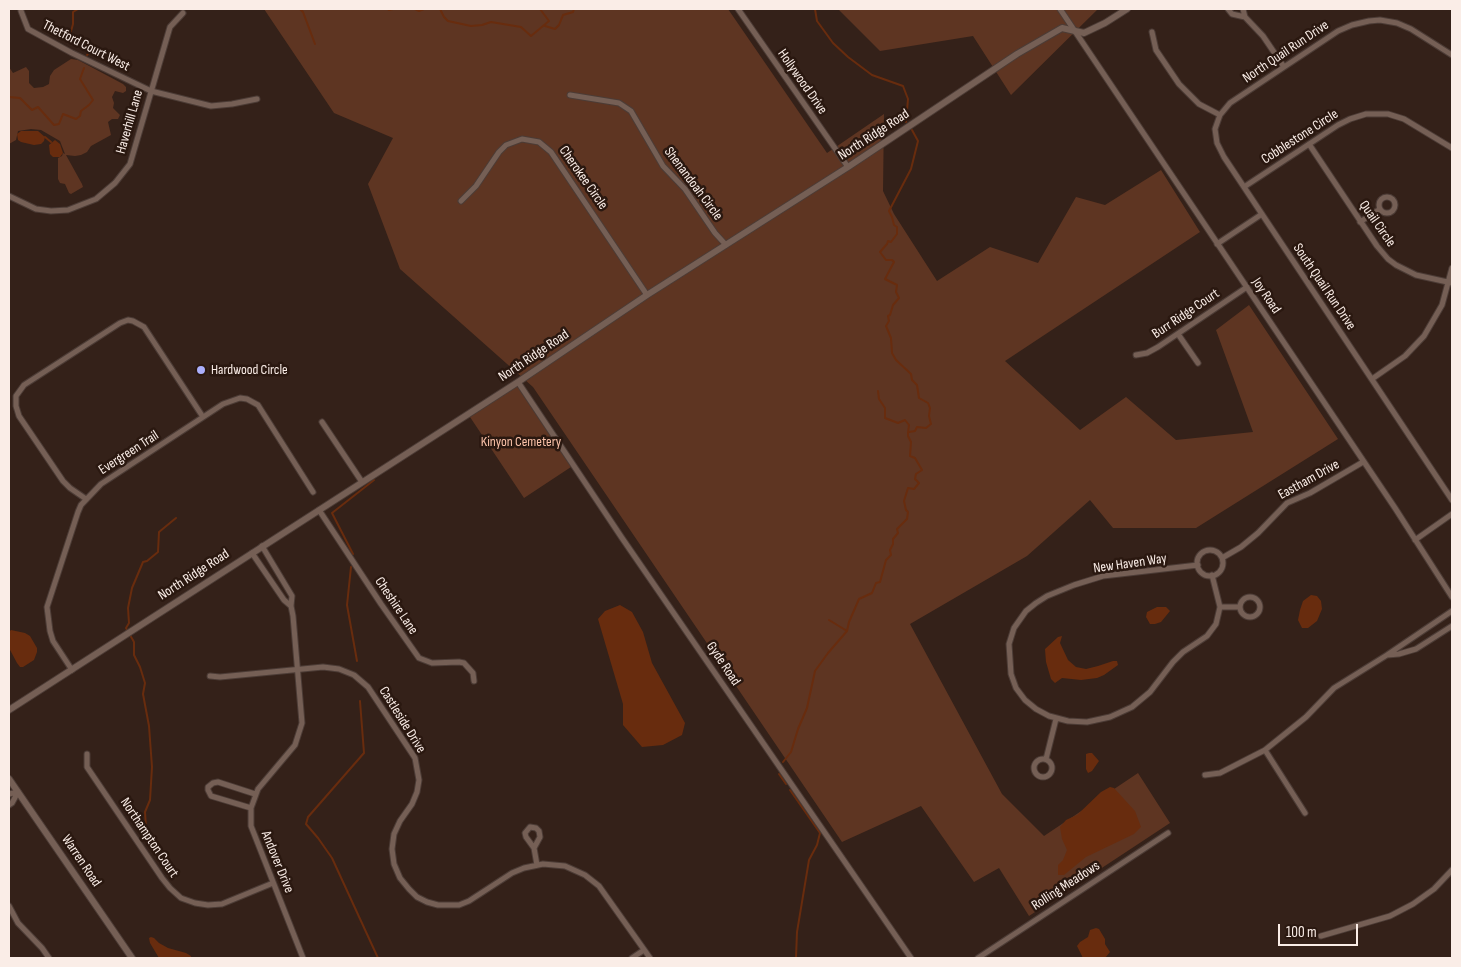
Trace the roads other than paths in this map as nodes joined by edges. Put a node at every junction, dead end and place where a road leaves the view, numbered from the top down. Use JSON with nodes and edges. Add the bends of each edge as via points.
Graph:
{"nodes":[{"id":1,"x":738,"y":9,"type":"edge"},
{"id":2,"x":1060,"y":9,"type":"edge"},
{"id":3,"x":1127,"y":9,"type":"edge"},
{"id":4,"x":1228,"y":9,"type":"edge"},
{"id":5,"x":1243,"y":9,"type":"edge"},
{"id":6,"x":21,"y":11,"type":"dead end"},
{"id":7,"x":183,"y":13,"type":"dead end"},
{"id":8,"x":1245,"y":17,"type":"junction"},
{"id":9,"x":1075,"y":32,"type":"junction"},
{"id":10,"x":1152,"y":32,"type":"dead end"},
{"id":11,"x":1452,"y":56,"type":"edge"},
{"id":12,"x":1284,"y":67,"type":"junction"},
{"id":13,"x":151,"y":92,"type":"junction"},
{"id":14,"x":570,"y":95,"type":"dead end"},
{"id":15,"x":257,"y":99,"type":"dead end"},
{"id":16,"x":1220,"y":115,"type":"junction"},
{"id":17,"x":1309,"y":144,"type":"junction"},
{"id":18,"x":1452,"y":148,"type":"edge"},
{"id":19,"x":848,"y":167,"type":"junction"},
{"id":20,"x":1244,"y":187,"type":"junction"},
{"id":21,"x":9,"y":196,"type":"edge"},
{"id":22,"x":461,"y":201,"type":"dead end"},
{"id":23,"x":1380,"y":209,"type":"dead end"},
{"id":24,"x":1262,"y":214,"type":"junction"},
{"id":25,"x":1360,"y":222,"type":"junction"},
{"id":26,"x":1217,"y":244,"type":"junction"},
{"id":27,"x":726,"y":245,"type":"junction"},
{"id":28,"x":1452,"y":268,"type":"edge"},
{"id":29,"x":1451,"y":283,"type":"edge"},
{"id":30,"x":1247,"y":287,"type":"junction"},
{"id":31,"x":647,"y":296,"type":"junction"},
{"id":32,"x":1178,"y":334,"type":"junction"},
{"id":33,"x":1136,"y":355,"type":"dead end"},
{"id":34,"x":1198,"y":363,"type":"dead end"},
{"id":35,"x":1372,"y":379,"type":"junction"},
{"id":36,"x":518,"y":382,"type":"junction"},
{"id":37,"x":204,"y":417,"type":"junction"},
{"id":38,"x":322,"y":422,"type":"dead end"},
{"id":39,"x":1363,"y":462,"type":"junction"},
{"id":40,"x":362,"y":482,"type":"junction"},
{"id":41,"x":313,"y":492,"type":"dead end"},
{"id":42,"x":86,"y":499,"type":"junction"},
{"id":43,"x":1452,"y":500,"type":"edge"},
{"id":44,"x":319,"y":510,"type":"junction"},
{"id":45,"x":1452,"y":514,"type":"edge"},
{"id":46,"x":1415,"y":540,"type":"junction"},
{"id":47,"x":262,"y":546,"type":"junction"},
{"id":48,"x":252,"y":553,"type":"junction"},
{"id":49,"x":1222,"y":558,"type":"junction"},
{"id":50,"x":1198,"y":565,"type":"junction"},
{"id":51,"x":1212,"y":575,"type":"junction"},
{"id":52,"x":1452,"y":597,"type":"edge"},
{"id":53,"x":291,"y":606,"type":"junction"},
{"id":54,"x":1220,"y":607,"type":"junction"},
{"id":55,"x":1240,"y":608,"type":"dead end"},
{"id":56,"x":1452,"y":611,"type":"edge"},
{"id":57,"x":1452,"y":626,"type":"edge"},
{"id":58,"x":1387,"y":655,"type":"junction"},
{"id":59,"x":72,"y":670,"type":"junction"},
{"id":60,"x":298,"y":670,"type":"junction"},
{"id":61,"x":210,"y":676,"type":"dead end"},
{"id":62,"x":474,"y":681,"type":"dead end"},
{"id":63,"x":9,"y":710,"type":"edge"},
{"id":64,"x":1056,"y":719,"type":"junction"},
{"id":65,"x":1265,"y":750,"type":"junction"},
{"id":66,"x":86,"y":754,"type":"dead end"},
{"id":67,"x":1046,"y":759,"type":"dead end"},
{"id":68,"x":1205,"y":775,"type":"dead end"},
{"id":69,"x":9,"y":779,"type":"edge"},
{"id":70,"x":18,"y":792,"type":"junction"},
{"id":71,"x":9,"y":794,"type":"edge"},
{"id":72,"x":255,"y":794,"type":"junction"},
{"id":73,"x":9,"y":805,"type":"edge"},
{"id":74,"x":251,"y":808,"type":"junction"},
{"id":75,"x":1305,"y":813,"type":"dead end"},
{"id":76,"x":1168,"y":834,"type":"dead end"},
{"id":77,"x":534,"y":848,"type":"dead end"},
{"id":78,"x":537,"y":864,"type":"junction"},
{"id":79,"x":1452,"y":870,"type":"edge"},
{"id":80,"x":273,"y":883,"type":"junction"},
{"id":81,"x":9,"y":906,"type":"edge"},
{"id":82,"x":1321,"y":936,"type":"dead end"},
{"id":83,"x":644,"y":950,"type":"junction"},
{"id":84,"x":48,"y":958,"type":"edge"},
{"id":85,"x":132,"y":958,"type":"edge"},
{"id":86,"x":303,"y":958,"type":"edge"},
{"id":87,"x":632,"y":958,"type":"edge"},
{"id":88,"x":650,"y":958,"type":"edge"},
{"id":89,"x":911,"y":958,"type":"edge"},
{"id":90,"x":978,"y":958,"type":"edge"}],
"edges":[{"from":1,"to":19,"type":"street","name":"Hollywood Drive"},
{"from":2,"to":9,"type":"street","name":"Joy Road"},
{"from":3,"to":9,"type":"street","name":"North Ridge Road","via":[[1094,29]]},
{"from":4,"to":8,"type":"street","via":[[1232,14]]},
{"from":5,"to":8,"type":"street"},
{"from":6,"to":13,"type":"street","name":"Thetford Court West","via":[[28,29]]},
{"from":7,"to":13,"type":"street","name":"Haverhill Lane","via":[[170,27]]},
{"from":8,"to":12,"type":"street","via":[[1263,36]]},
{"from":9,"to":19,"type":"street","name":"North Ridge Road","via":[[1062,28],[1017,54]]},
{"from":9,"to":26,"type":"street","name":"Joy Road"},
{"from":10,"to":16,"type":"street","via":[[1156,50],[1186,93]]},
{"from":11,"to":12,"type":"street","name":"North Quail Run Drive","via":[[1403,26],[1388,21],[1369,21],[1344,28]]},
{"from":12,"to":16,"type":"street","name":"North Quail Run Drive","via":[[1230,103]]},
{"from":13,"to":15,"type":"street","name":"Thetford Court West","via":[[211,106]]},
{"from":13,"to":21,"type":"street","name":"Haverhill Lane","via":[[130,164],[96,199],[76,208],[51,211],[26,205]]},
{"from":14,"to":27,"type":"street","name":"Shenandoah Circle","via":[[619,103],[630,111],[663,166],[685,189]]},
{"from":16,"to":20,"type":"street","name":"South Quail Run Drive","via":[[1215,129],[1217,144]]},
{"from":17,"to":18,"type":"street","name":"Cobblestone Circle","via":[[1350,119],[1382,114],[1410,121]]},
{"from":17,"to":20,"type":"street","name":"Cobblestone Circle"},
{"from":17,"to":25,"type":"street","name":"Quail Circle"},
{"from":19,"to":27,"type":"street","name":"North Ridge Road"},
{"from":20,"to":24,"type":"street","name":"South Quail Run Drive"},
{"from":22,"to":31,"type":"street","name":"Cherokee Circle","via":[[506,145],[522,139],[539,142],[551,152]]},
{"from":23,"to":25,"type":"street"},
{"from":24,"to":26,"type":"street"},
{"from":24,"to":35,"type":"street","name":"South Quail Run Drive"},
{"from":25,"to":29,"type":"street","name":"Quail Circle","via":[[1380,251],[1396,266],[1416,275]]},
{"from":26,"to":30,"type":"street","name":"Joy Road"},
{"from":27,"to":31,"type":"street","name":"North Ridge Road"},
{"from":28,"to":29,"type":"street"},
{"from":29,"to":35,"type":"street","via":[[1424,336],[1405,356]]},
{"from":30,"to":32,"type":"street","name":"Burr Ridge Court"},
{"from":30,"to":39,"type":"street","name":"Joy Road"},
{"from":31,"to":36,"type":"street","name":"North Ridge Road"},
{"from":32,"to":33,"type":"street","name":"Burr Ridge Court","via":[[1147,353]]},
{"from":32,"to":34,"type":"street"},
{"from":35,"to":43,"type":"street","name":"South Quail Run Drive"},
{"from":36,"to":40,"type":"street","name":"North Ridge Road"},
{"from":36,"to":89,"type":"street","name":"Gyde Road"},
{"from":37,"to":41,"type":"street","name":"Evergreen Trail","via":[[240,398],[258,405]]},
{"from":37,"to":42,"type":"street","name":"Evergreen Trail","via":[[101,484]]},
{"from":37,"to":42,"type":"street","via":[[144,328],[133,321],[120,323],[24,385],[16,396],[19,416],[63,481]]},
{"from":38,"to":40,"type":"street"},
{"from":39,"to":46,"type":"street","name":"Joy Road"},
{"from":39,"to":49,"type":"street","name":"Eastham Drive","via":[[1286,503],[1258,533]]},
{"from":40,"to":44,"type":"street","name":"North Ridge Road"},
{"from":42,"to":59,"type":"street","name":"Evergreen Trail","via":[[78,512],[47,607],[53,641]]},
{"from":44,"to":47,"type":"street","name":"North Ridge Road"},
{"from":44,"to":62,"type":"street","name":"Cheshire Lane","via":[[419,658],[432,663],[464,663],[473,673]]},
{"from":45,"to":46,"type":"street"},
{"from":46,"to":52,"type":"street","name":"Joy Road"},
{"from":47,"to":48,"type":"street","name":"North Ridge Road"},
{"from":47,"to":53,"type":"street","name":"Andover Drive","via":[[292,596]]},
{"from":48,"to":53,"type":"street"},
{"from":48,"to":59,"type":"street","name":"North Ridge Road"},
{"from":49,"to":50,"type":"street","via":[[1219,553],[1209,550],[1200,555]]},
{"from":49,"to":51,"type":"street","via":[[1220,571]]},
{"from":50,"to":51,"type":"street","via":[[1203,573]]},
{"from":50,"to":64,"type":"street","name":"New Haven Way","via":[[1103,576],[1048,596],[1026,611],[1014,628],[1009,644],[1011,674],[1025,700]]},
{"from":51,"to":54,"type":"street"},
{"from":53,"to":60,"type":"street","name":"Andover Drive"},
{"from":54,"to":55,"type":"street"},
{"from":54,"to":64,"type":"street","via":[[1216,624],[1207,636],[1178,657],[1150,692],[1132,707],[1110,717],[1087,722]]},
{"from":56,"to":58,"type":"street"},
{"from":57,"to":58,"type":"street","via":[[1416,650]]},
{"from":58,"to":65,"type":"street","via":[[1334,688],[1306,717]]},
{"from":59,"to":63,"type":"street","name":"North Ridge Road"},
{"from":60,"to":61,"type":"street","name":"Castleside Drive"},
{"from":60,"to":72,"type":"street","name":"Andover Drive","via":[[302,723],[299,736]]},
{"from":60,"to":78,"type":"street","name":"Castleside Drive","via":[[331,667],[362,681],[415,758],[419,780],[417,792],[394,834],[392,849],[400,878],[417,897],[438,905],[459,905],[512,873]]},
{"from":64,"to":67,"type":"street"},
{"from":65,"to":68,"type":"street","via":[[1220,773]]},
{"from":65,"to":75,"type":"street"},
{"from":66,"to":80,"type":"street","name":"Northampton Court","via":[[87,767],[92,775],[162,878],[182,898],[208,905],[222,904]]},
{"from":69,"to":70,"type":"street","name":"Warren Road"},
{"from":70,"to":71,"type":"street"},
{"from":70,"to":73,"type":"street"},
{"from":70,"to":85,"type":"street","name":"Warren Road"},
{"from":72,"to":74,"type":"street","name":"Andover Drive"},
{"from":72,"to":74,"type":"street","via":[[218,782],[208,787],[211,796]]},
{"from":74,"to":80,"type":"street","name":"Andover Drive","via":[[252,832]]},
{"from":76,"to":90,"type":"street","name":"Rolling Meadows"},
{"from":77,"to":78,"type":"street"},
{"from":78,"to":83,"type":"street","name":"Castleside Drive","via":[[565,866],[592,880],[606,894]]},
{"from":79,"to":82,"type":"street","via":[[1434,889],[1390,916]]},
{"from":80,"to":86,"type":"street","name":"Andover Drive"},
{"from":81,"to":84,"type":"street","via":[[18,924]]},
{"from":83,"to":87,"type":"street"},
{"from":83,"to":88,"type":"street","name":"Castleside Drive"}]}
